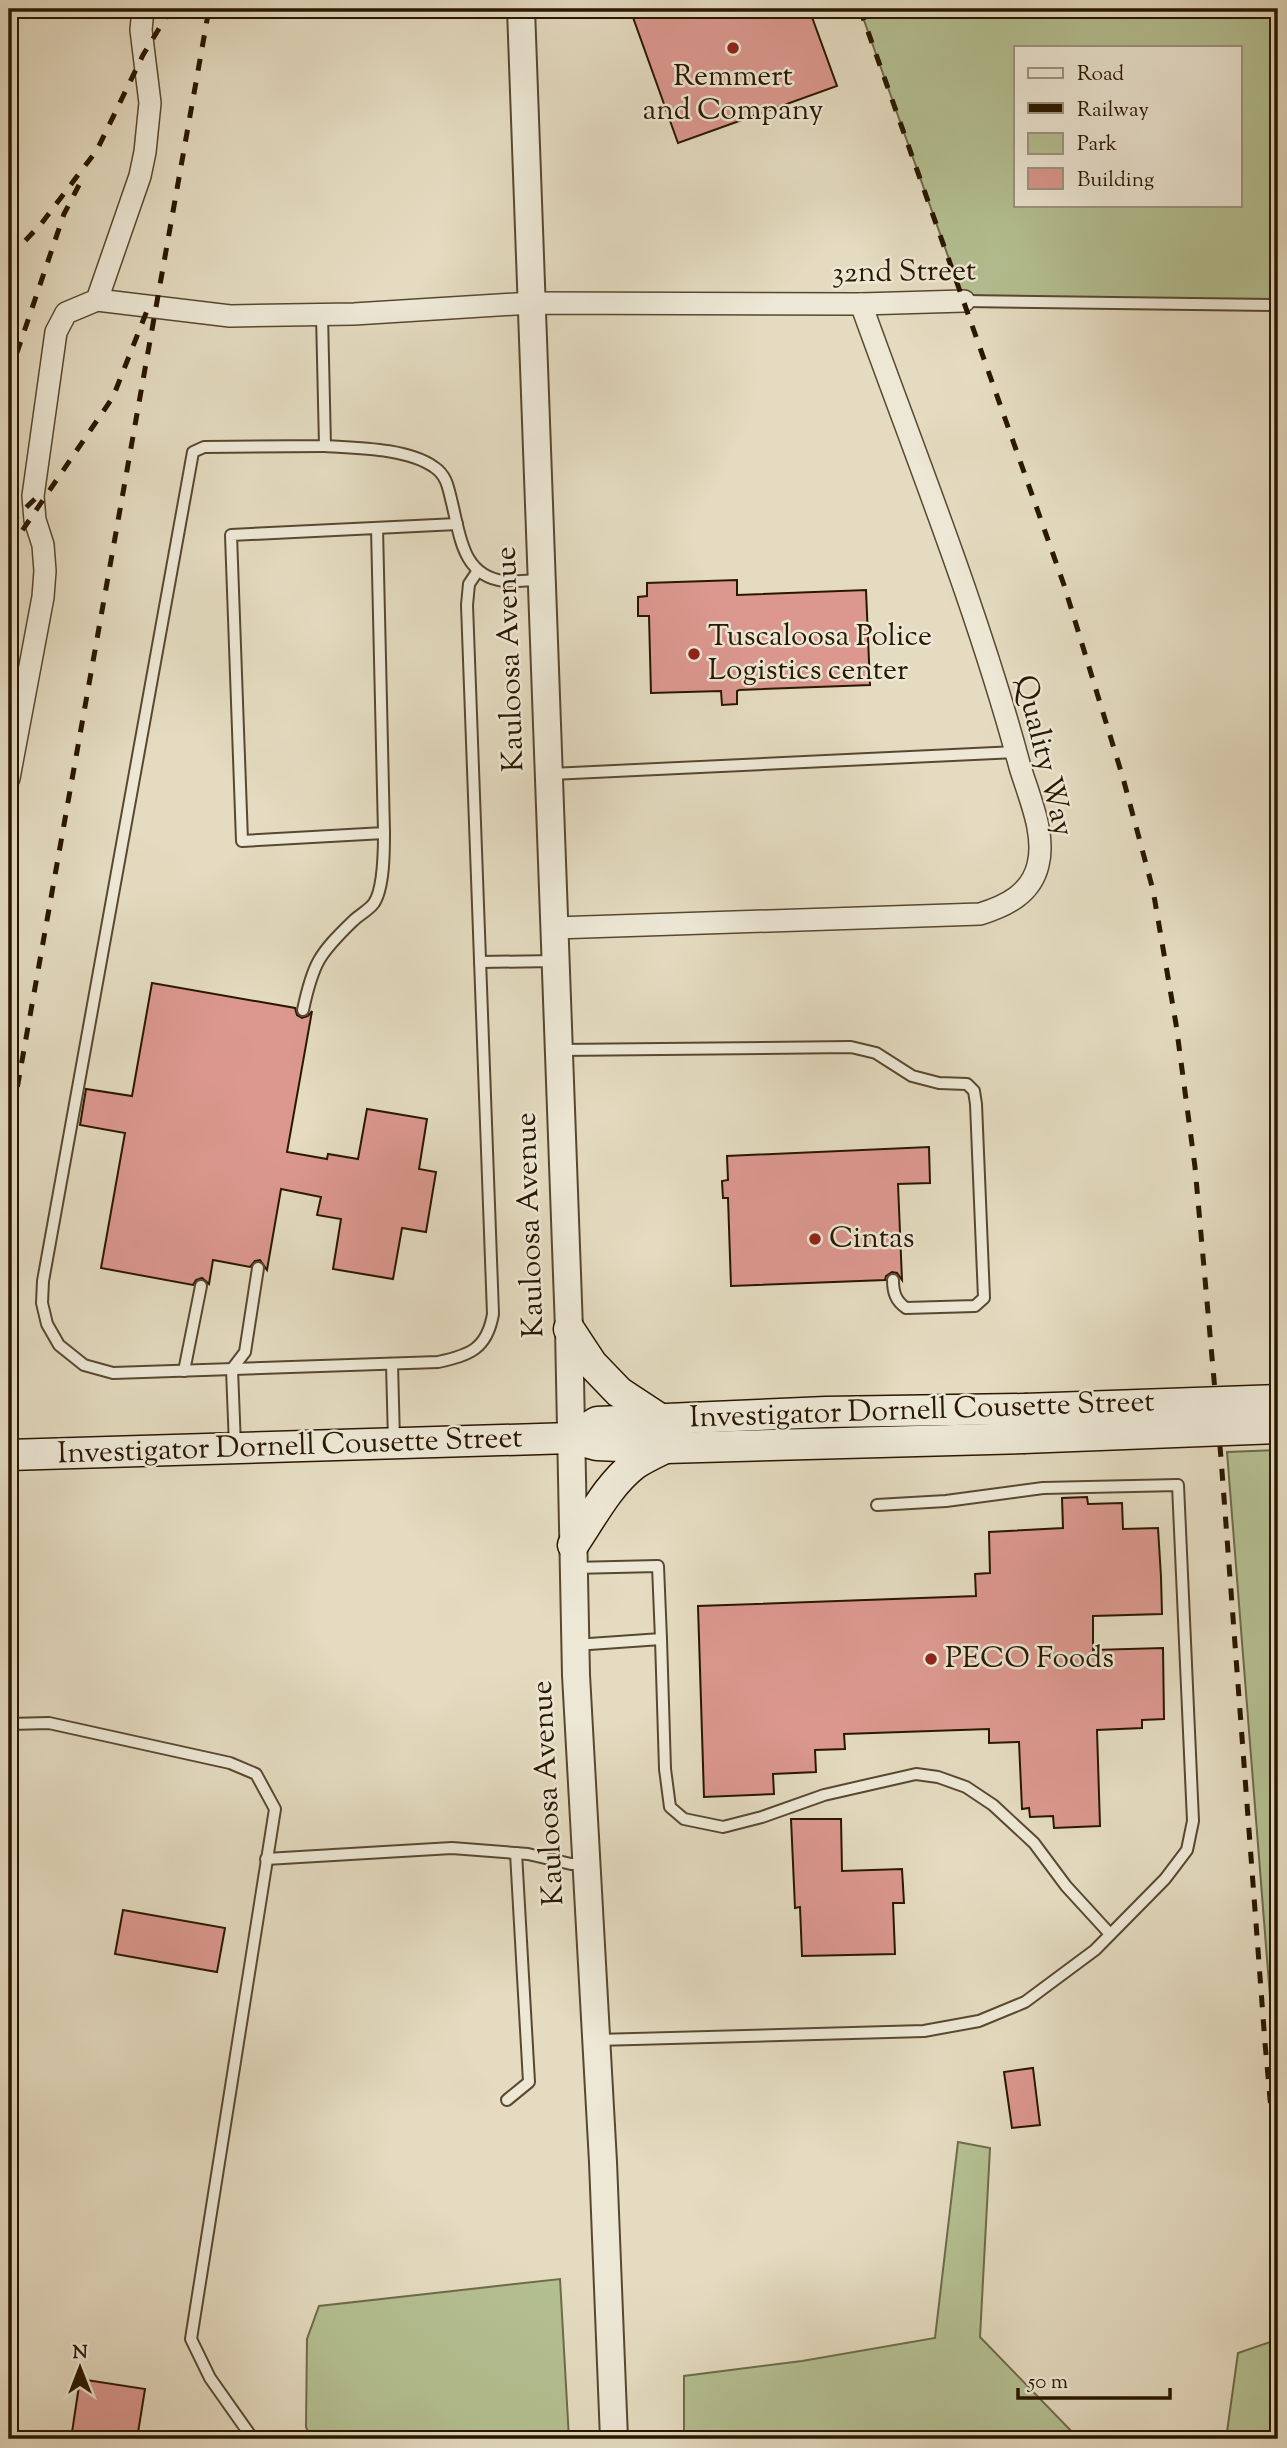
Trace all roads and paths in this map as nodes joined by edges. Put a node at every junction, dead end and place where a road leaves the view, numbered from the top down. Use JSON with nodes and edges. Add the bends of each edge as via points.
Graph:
{"nodes":[{"id":1,"x":143,"y":9,"type":"edge"},
{"id":2,"x":521,"y":9,"type":"edge"},
{"id":3,"x":97,"y":300,"type":"junction"},
{"id":4,"x":964,"y":302,"type":"joint"},
{"id":5,"x":531,"y":303,"type":"junction"},
{"id":6,"x":861,"y":304,"type":"junction"},
{"id":7,"x":1278,"y":305,"type":"edge"},
{"id":8,"x":322,"y":315,"type":"junction"},
{"id":9,"x":324,"y":446,"type":"junction"},
{"id":10,"x":457,"y":524,"type":"junction"},
{"id":11,"x":377,"y":528,"type":"junction"},
{"id":12,"x":477,"y":572,"type":"junction"},
{"id":13,"x":542,"y":580,"type":"junction"},
{"id":14,"x":1016,"y":752,"type":"junction"},
{"id":15,"x":549,"y":774,"type":"junction"},
{"id":16,"x":9,"y":778,"type":"edge"},
{"id":17,"x":384,"y":833,"type":"junction"},
{"id":18,"x":555,"y":928,"type":"junction"},
{"id":19,"x":556,"y":961,"type":"junction"},
{"id":20,"x":481,"y":962,"type":"junction"},
{"id":21,"x":303,"y":1010,"type":"dead end"},
{"id":22,"x":559,"y":1050,"type":"junction"},
{"id":23,"x":258,"y":1268,"type":"dead end"},
{"id":24,"x":893,"y":1280,"type":"dead end"},
{"id":25,"x":201,"y":1286,"type":"dead end"},
{"id":26,"x":569,"y":1329,"type":"junction"},
{"id":27,"x":392,"y":1364,"type":"junction"},
{"id":28,"x":232,"y":1369,"type":"junction"},
{"id":29,"x":184,"y":1371,"type":"junction"},
{"id":30,"x":1278,"y":1400,"type":"edge"},
{"id":31,"x":660,"y":1419,"type":"junction"},
{"id":32,"x":1024,"y":1423,"type":"junction"},
{"id":33,"x":1278,"y":1428,"type":"edge"},
{"id":34,"x":570,"y":1438,"type":"junction"},
{"id":35,"x":394,"y":1444,"type":"junction"},
{"id":36,"x":235,"y":1448,"type":"junction"},
{"id":37,"x":665,"y":1448,"type":"junction"},
{"id":38,"x":9,"y":1455,"type":"edge"},
{"id":39,"x":877,"y":1505,"type":"dead end"},
{"id":40,"x":573,"y":1556,"type":"junction"},
{"id":41,"x":661,"y":1639,"type":"junction"},
{"id":42,"x":575,"y":1644,"type":"junction"},
{"id":43,"x":9,"y":1724,"type":"edge"},
{"id":44,"x":516,"y":1853,"type":"junction"},
{"id":45,"x":266,"y":1858,"type":"junction"},
{"id":46,"x":586,"y":1864,"type":"junction"},
{"id":47,"x":1110,"y":1934,"type":"junction"},
{"id":48,"x":596,"y":2040,"type":"junction"},
{"id":49,"x":507,"y":2100,"type":"dead end"},
{"id":50,"x":253,"y":2439,"type":"edge"},
{"id":51,"x":614,"y":2439,"type":"edge"}],
"edges":[{"from":1,"to":3,"type":"street","via":[[150,103],[145,152]]},
{"from":2,"to":5,"type":"street","name":"Kauloosa Avenue"},
{"from":3,"to":8,"type":"street","name":"32nd Street","via":[[230,316]]},
{"from":3,"to":16,"type":"street","via":[[66,313],[57,332],[33,496],[43,545],[43,597]]},
{"from":4,"to":6,"type":"street","name":"32nd Street"},
{"from":4,"to":7,"type":"lane","name":"32nd Street"},
{"from":5,"to":6,"type":"street","name":"32nd Street"},
{"from":5,"to":8,"type":"street","name":"32nd Street"},
{"from":5,"to":13,"type":"street","name":"Kauloosa Avenue"},
{"from":6,"to":14,"type":"street","name":"Quality Way","via":[[977,628]]},
{"from":8,"to":9,"type":"lane"},
{"from":9,"to":10,"type":"lane","via":[[378,450],[434,467],[446,479]]},
{"from":9,"to":29,"type":"lane","via":[[204,447],[193,452],[43,1281],[47,1324],[59,1345],[84,1365],[113,1373]]},
{"from":10,"to":11,"type":"lane"},
{"from":10,"to":12,"type":"lane","via":[[466,559]]},
{"from":11,"to":17,"type":"lane"},
{"from":11,"to":17,"type":"lane","via":[[231,535],[242,841]]},
{"from":12,"to":13,"type":"lane","via":[[502,581]]},
{"from":12,"to":20,"type":"lane","via":[[467,605]]},
{"from":13,"to":15,"type":"street","name":"Kauloosa Avenue"},
{"from":14,"to":15,"type":"lane"},
{"from":14,"to":18,"type":"street","name":"Quality Way","via":[[1040,841],[1038,866],[1026,890],[1005,906],[956,916]]},
{"from":15,"to":18,"type":"street","name":"Kauloosa Avenue"},
{"from":17,"to":21,"type":"lane","via":[[383,867],[374,902],[321,955],[311,974]]},
{"from":18,"to":19,"type":"street","name":"Kauloosa Avenue"},
{"from":19,"to":20,"type":"lane"},
{"from":19,"to":22,"type":"street","name":"Kauloosa Avenue"},
{"from":20,"to":27,"type":"lane","via":[[494,1314],[481,1346],[461,1357]]},
{"from":22,"to":24,"type":"lane","via":[[850,1047],[876,1053],[912,1076],[967,1084],[974,1091],[976,1104],[984,1298],[975,1306],[906,1308],[898,1302]]},
{"from":22,"to":26,"type":"street","name":"Kauloosa Avenue"},
{"from":23,"to":28,"type":"lane","via":[[245,1352]]},
{"from":25,"to":29,"type":"lane"},
{"from":26,"to":31,"type":"main road","via":[[592,1364],[619,1392]]},
{"from":26,"to":34,"type":"street","name":"Kauloosa Avenue"},
{"from":27,"to":28,"type":"lane"},
{"from":27,"to":35,"type":"lane"},
{"from":28,"to":29,"type":"lane"},
{"from":28,"to":36,"type":"lane"},
{"from":30,"to":32,"type":"main road","name":"Investigator Dornell Cousette Street","bridge":true},
{"from":31,"to":32,"type":"main road","name":"Investigator Dornell Cousette Street","via":[[826,1412]]},
{"from":31,"to":34,"type":"main road","name":"Investigator Dornell Cousette Street","via":[[597,1422]]},
{"from":32,"to":33,"type":"main road","name":"Investigator Dornell Cousette Street","bridge":true},
{"from":32,"to":37,"type":"main road","name":"Investigator Dornell Cousette Street"},
{"from":34,"to":35,"type":"main road","name":"Investigator Dornell Cousette Street"},
{"from":34,"to":37,"type":"main road","name":"Investigator Dornell Cousette Street","via":[[597,1445]]},
{"from":34,"to":40,"type":"street","name":"Kauloosa Avenue"},
{"from":35,"to":36,"type":"main road","name":"Investigator Dornell Cousette Street"},
{"from":36,"to":38,"type":"main road","name":"Investigator Dornell Cousette Street"},
{"from":37,"to":40,"type":"main road","via":[[623,1475],[606,1495]]},
{"from":39,"to":47,"type":"lane","via":[[1043,1488],[1178,1485],[1193,1821],[1187,1850]]},
{"from":40,"to":41,"type":"lane","via":[[659,1566]]},
{"from":40,"to":42,"type":"street","name":"Kauloosa Avenue"},
{"from":41,"to":42,"type":"lane"},
{"from":41,"to":47,"type":"lane","via":[[665,1769],[670,1807],[684,1819],[723,1827],[824,1795],[916,1774],[938,1777],[966,1787],[993,1805],[1034,1843]]},
{"from":42,"to":46,"type":"street","name":"Kauloosa Avenue"},
{"from":43,"to":45,"type":"lane","via":[[48,1723],[230,1763],[256,1774],[275,1809]]},
{"from":44,"to":45,"type":"lane","via":[[452,1848]]},
{"from":44,"to":46,"type":"lane"},
{"from":44,"to":49,"type":"lane","via":[[529,2082]]},
{"from":45,"to":50,"type":"lane","via":[[191,2339],[210,2378]]},
{"from":46,"to":48,"type":"street","name":"Kauloosa Avenue"},
{"from":47,"to":48,"type":"lane","via":[[1025,2002],[979,2021],[924,2031]]},
{"from":48,"to":51,"type":"street","name":"Kauloosa Avenue"}]}
